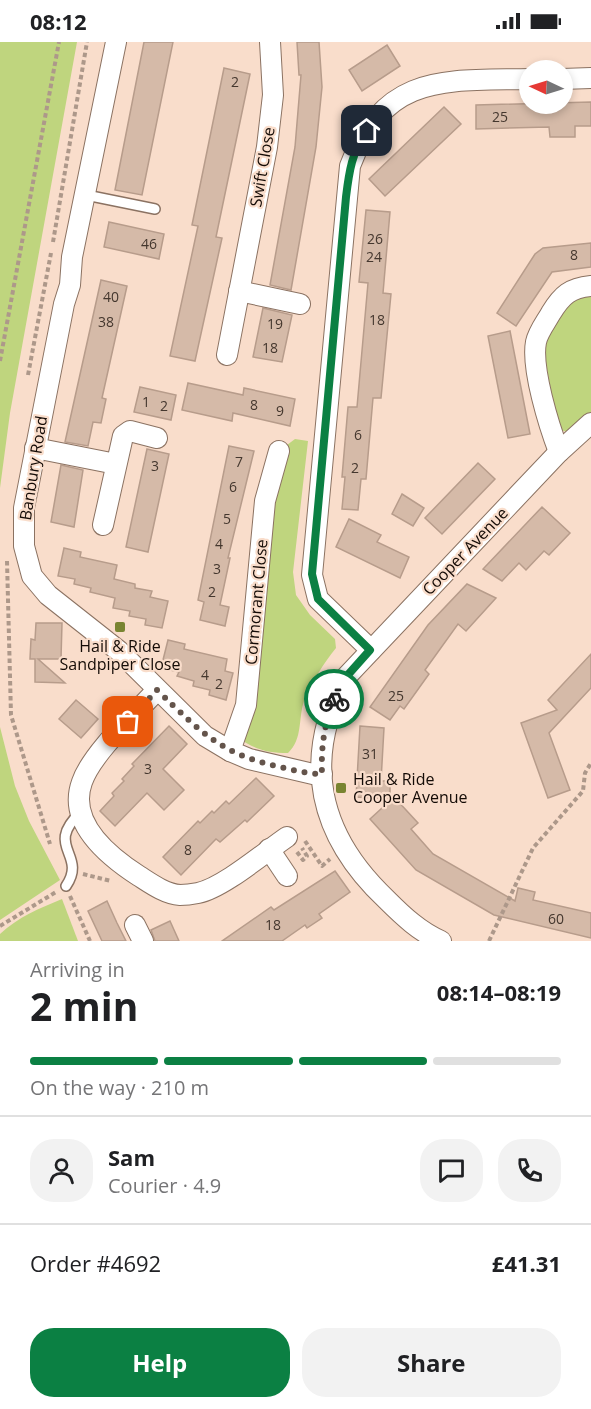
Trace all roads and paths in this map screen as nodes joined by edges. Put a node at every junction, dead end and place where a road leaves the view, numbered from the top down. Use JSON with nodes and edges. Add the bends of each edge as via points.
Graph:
{"nodes":[{"id":1,"x":59,"y":42,"type":"edge"},
{"id":2,"x":116,"y":42,"type":"edge"},
{"id":3,"x":270,"y":42,"type":"edge"},
{"id":4,"x":591,"y":78,"type":"edge"},
{"id":5,"x":519,"y":79,"type":"edge"},
{"id":6,"x":573,"y":79,"type":"edge"},
{"id":7,"x":86,"y":195,"type":"junction"},
{"id":8,"x":155,"y":209,"type":"dead end"},
{"id":9,"x":591,"y":286,"type":"edge"},
{"id":10,"x":239,"y":291,"type":"junction"},
{"id":11,"x":300,"y":304,"type":"dead end"},
{"id":12,"x":227,"y":355,"type":"dead end"},
{"id":13,"x":0,"y":361,"type":"edge"},
{"id":14,"x":591,"y":423,"type":"edge"},
{"id":15,"x":157,"y":438,"type":"dead end"},
{"id":16,"x":35,"y":448,"type":"junction"},
{"id":17,"x":279,"y":451,"type":"dead end"},
{"id":18,"x":559,"y":452,"type":"junction"},
{"id":19,"x":116,"y":465,"type":"junction"},
{"id":20,"x":103,"y":525,"type":"dead end"},
{"id":21,"x":6,"y":587,"type":"dead end"},
{"id":22,"x":370,"y":650,"type":"junction"},
{"id":23,"x":157,"y":690,"type":"junction"},
{"id":24,"x":230,"y":751,"type":"junction"},
{"id":25,"x":591,"y":763,"type":"edge"},
{"id":26,"x":322,"y":774,"type":"junction"},
{"id":27,"x":81,"y":812,"type":"junction"},
{"id":28,"x":296,"y":839,"type":"junction"},
{"id":29,"x":51,"y":848,"type":"dead end"},
{"id":30,"x":342,"y":848,"type":"junction"},
{"id":31,"x":269,"y":849,"type":"junction"},
{"id":32,"x":73,"y":872,"type":"junction"},
{"id":33,"x":287,"y":876,"type":"dead end"},
{"id":34,"x":112,"y":881,"type":"dead end"},
{"id":35,"x":66,"y":886,"type":"joint"},
{"id":36,"x":69,"y":896,"type":"dead end"},
{"id":37,"x":0,"y":926,"type":"edge"},
{"id":38,"x":90,"y":941,"type":"edge"},
{"id":39,"x":441,"y":941,"type":"edge"},
{"id":40,"x":489,"y":941,"type":"edge"}],
"edges":[{"from":1,"to":13,"type":"path"},
{"from":2,"to":7,"type":"street","name":"Banbury Road"},
{"from":3,"to":10,"type":"street","name":"Swift Close","via":[[273,95],[267,147]]},
{"from":4,"to":6,"type":"street"},
{"from":5,"to":22,"type":"street","via":[[446,81],[392,101],[359,142],[350,165],[312,574],[318,599]]},
{"from":7,"to":8,"type":"lane"},
{"from":7,"to":16,"type":"street","name":"Banbury Road"},
{"from":9,"to":18,"type":"street","via":[[568,291],[559,299],[536,339],[536,361],[549,427]]},
{"from":10,"to":11,"type":"street"},
{"from":10,"to":12,"type":"street","name":"Swift Close"},
{"from":14,"to":18,"type":"street","name":"Cooper Avenue"},
{"from":15,"to":19,"type":"street","via":[[126,432]]},
{"from":16,"to":19,"type":"street"},
{"from":16,"to":23,"type":"street","name":"Banbury Road","via":[[23,536],[32,576],[48,594],[119,651]]},
{"from":17,"to":24,"type":"street","name":"Cormorant Close","via":[[265,501],[246,705]]},
{"from":18,"to":22,"type":"street","name":"Cooper Avenue"},
{"from":19,"to":20,"type":"street"},
{"from":21,"to":29,"type":"path","via":[[11,715]]},
{"from":22,"to":26,"type":"street","name":"Cooper Avenue","via":[[346,677],[333,700],[321,744]]},
{"from":23,"to":24,"type":"street","name":"Banbury Road","via":[[205,736]]},
{"from":23,"to":27,"type":"street","via":[[88,768],[79,797]]},
{"from":24,"to":26,"type":"street","name":"Banbury Road","via":[[270,765]]},
{"from":25,"to":40,"type":"path","via":[[585,773],[583,791],[533,848]]},
{"from":26,"to":30,"type":"street","name":"Cooper Avenue","via":[[326,802]]},
{"from":27,"to":31,"type":"street","via":[[94,839],[114,860],[162,890],[180,895],[219,884]]},
{"from":27,"to":32,"type":"lane","via":[[68,824],[64,836]]},
{"from":28,"to":28,"type":"path","via":[[303,860],[307,856]]},
{"from":28,"to":30,"type":"path","via":[[322,866]]},
{"from":28,"to":31,"type":"street"},
{"from":30,"to":39,"type":"street","name":"Cooper Avenue","via":[[369,883],[397,910]]},
{"from":31,"to":33,"type":"street"},
{"from":32,"to":34,"type":"path"},
{"from":32,"to":35,"type":"lane"},
{"from":35,"to":37,"type":"path"},
{"from":36,"to":38,"type":"path"}]}
